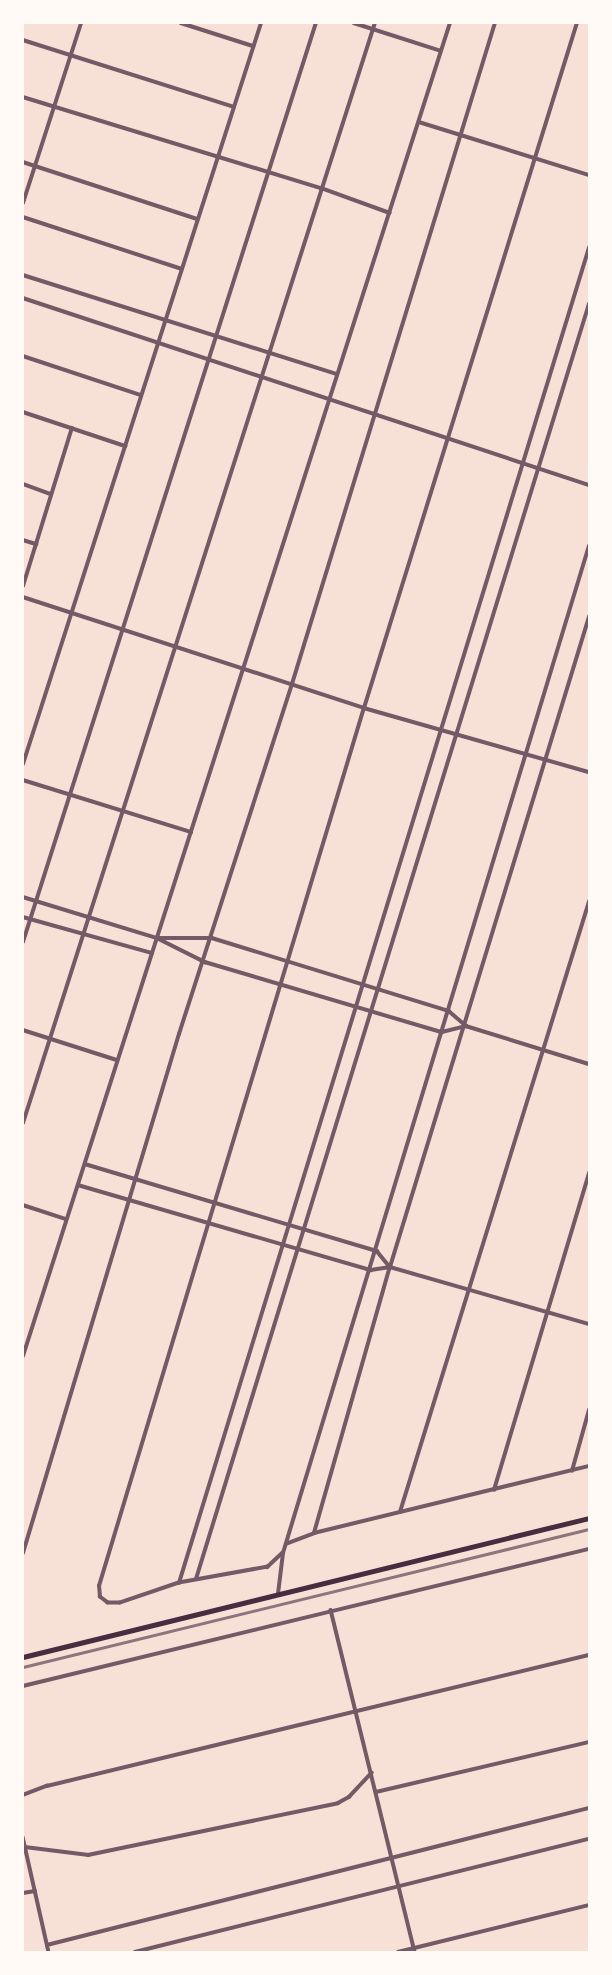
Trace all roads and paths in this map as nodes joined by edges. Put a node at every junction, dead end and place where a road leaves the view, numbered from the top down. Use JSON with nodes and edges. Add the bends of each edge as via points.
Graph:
{"nodes":[{"id":1,"x":81,"y":23,"type":"edge"},
{"id":2,"x":181,"y":23,"type":"edge"},
{"id":3,"x":261,"y":23,"type":"edge"},
{"id":4,"x":316,"y":23,"type":"edge"},
{"id":5,"x":354,"y":23,"type":"edge"},
{"id":6,"x":375,"y":23,"type":"edge"},
{"id":7,"x":450,"y":23,"type":"edge"},
{"id":8,"x":495,"y":23,"type":"edge"},
{"id":9,"x":577,"y":23,"type":"edge"},
{"id":10,"x":373,"y":29,"type":"junction"},
{"id":11,"x":23,"y":40,"type":"edge"},
{"id":12,"x":253,"y":46,"type":"junction"},
{"id":13,"x":441,"y":51,"type":"junction"},
{"id":14,"x":70,"y":55,"type":"junction"},
{"id":15,"x":23,"y":97,"type":"edge"},
{"id":16,"x":54,"y":107,"type":"junction"},
{"id":17,"x":234,"y":107,"type":"junction"},
{"id":18,"x":419,"y":122,"type":"junction"},
{"id":19,"x":461,"y":135,"type":"junction"},
{"id":20,"x":535,"y":157,"type":"junction"},
{"id":21,"x":218,"y":158,"type":"junction"},
{"id":22,"x":23,"y":162,"type":"edge"},
{"id":23,"x":35,"y":165,"type":"junction"},
{"id":24,"x":270,"y":173,"type":"junction"},
{"id":25,"x":589,"y":175,"type":"edge"},
{"id":26,"x":321,"y":188,"type":"junction"},
{"id":27,"x":23,"y":203,"type":"edge"},
{"id":28,"x":390,"y":214,"type":"junction"},
{"id":29,"x":23,"y":217,"type":"edge"},
{"id":30,"x":198,"y":219,"type":"junction"},
{"id":31,"x":589,"y":248,"type":"edge"},
{"id":32,"x":182,"y":269,"type":"junction"},
{"id":33,"x":23,"y":275,"type":"edge"},
{"id":34,"x":23,"y":298,"type":"edge"},
{"id":35,"x":589,"y":304,"type":"edge"},
{"id":36,"x":165,"y":320,"type":"junction"},
{"id":37,"x":217,"y":337,"type":"junction"},
{"id":38,"x":158,"y":342,"type":"junction"},
{"id":39,"x":270,"y":353,"type":"junction"},
{"id":40,"x":23,"y":356,"type":"edge"},
{"id":41,"x":211,"y":359,"type":"junction"},
{"id":42,"x":337,"y":374,"type":"junction"},
{"id":43,"x":262,"y":377,"type":"junction"},
{"id":44,"x":141,"y":395,"type":"junction"},
{"id":45,"x":329,"y":399,"type":"junction"},
{"id":46,"x":23,"y":412,"type":"edge"},
{"id":47,"x":373,"y":414,"type":"junction"},
{"id":48,"x":72,"y":428,"type":"junction"},
{"id":49,"x":446,"y":438,"type":"junction"},
{"id":50,"x":125,"y":446,"type":"junction"},
{"id":51,"x":523,"y":463,"type":"junction"},
{"id":52,"x":539,"y":468,"type":"junction"},
{"id":53,"x":23,"y":484,"type":"edge"},
{"id":54,"x":589,"y":485,"type":"edge"},
{"id":55,"x":51,"y":494,"type":"junction"},
{"id":56,"x":23,"y":540,"type":"edge"},
{"id":57,"x":36,"y":544,"type":"junction"},
{"id":58,"x":589,"y":546,"type":"edge"},
{"id":59,"x":23,"y":586,"type":"edge"},
{"id":60,"x":23,"y":597,"type":"edge"},
{"id":61,"x":72,"y":612,"type":"junction"},
{"id":62,"x":589,"y":617,"type":"edge"},
{"id":63,"x":123,"y":631,"type":"junction"},
{"id":64,"x":174,"y":646,"type":"junction"},
{"id":65,"x":243,"y":668,"type":"junction"},
{"id":66,"x":292,"y":684,"type":"junction"},
{"id":67,"x":364,"y":708,"type":"junction"},
{"id":68,"x":442,"y":731,"type":"junction"},
{"id":69,"x":457,"y":735,"type":"junction"},
{"id":70,"x":524,"y":754,"type":"junction"},
{"id":71,"x":547,"y":760,"type":"junction"},
{"id":72,"x":23,"y":764,"type":"edge"},
{"id":73,"x":589,"y":772,"type":"edge"},
{"id":74,"x":23,"y":780,"type":"edge"},
{"id":75,"x":70,"y":794,"type":"junction"},
{"id":76,"x":121,"y":810,"type":"junction"},
{"id":77,"x":191,"y":832,"type":"junction"},
{"id":78,"x":23,"y":897,"type":"edge"},
{"id":79,"x":35,"y":901,"type":"junction"},
{"id":80,"x":589,"y":902,"type":"edge"},
{"id":81,"x":23,"y":917,"type":"edge"},
{"id":82,"x":87,"y":917,"type":"junction"},
{"id":83,"x":30,"y":919,"type":"junction"},
{"id":84,"x":82,"y":933,"type":"junction"},
{"id":85,"x":157,"y":938,"type":"junction"},
{"id":86,"x":212,"y":938,"type":"junction"},
{"id":87,"x":23,"y":942,"type":"edge"},
{"id":88,"x":152,"y":953,"type":"junction"},
{"id":89,"x":288,"y":961,"type":"junction"},
{"id":90,"x":205,"y":962,"type":"junction"},
{"id":91,"x":363,"y":984,"type":"junction"},
{"id":92,"x":281,"y":985,"type":"junction"},
{"id":93,"x":378,"y":989,"type":"junction"},
{"id":94,"x":356,"y":1006,"type":"junction"},
{"id":95,"x":371,"y":1011,"type":"junction"},
{"id":96,"x":449,"y":1011,"type":"junction"},
{"id":97,"x":466,"y":1026,"type":"junction"},
{"id":98,"x":23,"y":1031,"type":"edge"},
{"id":99,"x":442,"y":1032,"type":"junction"},
{"id":100,"x":49,"y":1039,"type":"junction"},
{"id":101,"x":543,"y":1050,"type":"junction"},
{"id":102,"x":117,"y":1060,"type":"junction"},
{"id":103,"x":589,"y":1064,"type":"edge"},
{"id":104,"x":23,"y":1123,"type":"edge"},
{"id":105,"x":85,"y":1164,"type":"junction"},
{"id":106,"x":589,"y":1173,"type":"edge"},
{"id":107,"x":137,"y":1181,"type":"junction"},
{"id":108,"x":78,"y":1185,"type":"junction"},
{"id":109,"x":131,"y":1201,"type":"junction"},
{"id":110,"x":215,"y":1204,"type":"junction"},
{"id":111,"x":23,"y":1205,"type":"edge"},
{"id":112,"x":66,"y":1219,"type":"junction"},
{"id":113,"x":208,"y":1224,"type":"junction"},
{"id":114,"x":290,"y":1225,"type":"junction"},
{"id":115,"x":305,"y":1229,"type":"junction"},
{"id":116,"x":284,"y":1245,"type":"junction"},
{"id":117,"x":299,"y":1250,"type":"junction"},
{"id":118,"x":377,"y":1251,"type":"junction"},
{"id":119,"x":390,"y":1267,"type":"junction"},
{"id":120,"x":371,"y":1270,"type":"junction"},
{"id":121,"x":469,"y":1290,"type":"junction"},
{"id":122,"x":547,"y":1312,"type":"junction"},
{"id":123,"x":589,"y":1324,"type":"edge"},
{"id":124,"x":23,"y":1356,"type":"edge"},
{"id":125,"x":589,"y":1410,"type":"edge"},
{"id":126,"x":589,"y":1466,"type":"edge"},
{"id":127,"x":572,"y":1471,"type":"junction"},
{"id":128,"x":494,"y":1490,"type":"junction"},
{"id":129,"x":400,"y":1512,"type":"junction"},
{"id":130,"x":589,"y":1518,"type":"edge"},
{"id":131,"x":314,"y":1533,"type":"junction"},
{"id":132,"x":286,"y":1544,"type":"junction"},
{"id":133,"x":589,"y":1549,"type":"edge"},
{"id":134,"x":23,"y":1553,"type":"edge"},
{"id":135,"x":283,"y":1553,"type":"junction"},
{"id":136,"x":196,"y":1579,"type":"junction"},
{"id":137,"x":179,"y":1583,"type":"junction"},
{"id":138,"x":278,"y":1596,"type":"junction"},
{"id":139,"x":331,"y":1610,"type":"junction"},
{"id":140,"x":589,"y":1655,"type":"edge"},
{"id":141,"x":23,"y":1657,"type":"edge"},
{"id":142,"x":23,"y":1686,"type":"edge"},
{"id":143,"x":356,"y":1711,"type":"junction"},
{"id":144,"x":589,"y":1742,"type":"edge"},
{"id":145,"x":371,"y":1773,"type":"junction"},
{"id":146,"x":376,"y":1792,"type":"junction"},
{"id":147,"x":23,"y":1795,"type":"edge"},
{"id":148,"x":589,"y":1808,"type":"edge"},
{"id":149,"x":23,"y":1837,"type":"edge"},
{"id":150,"x":589,"y":1839,"type":"edge"},
{"id":151,"x":25,"y":1847,"type":"junction"},
{"id":152,"x":391,"y":1856,"type":"junction"},
{"id":153,"x":399,"y":1886,"type":"junction"},
{"id":154,"x":35,"y":1891,"type":"junction"},
{"id":155,"x":23,"y":1893,"type":"edge"},
{"id":156,"x":589,"y":1905,"type":"edge"},
{"id":157,"x":47,"y":1945,"type":"junction"},
{"id":158,"x":414,"y":1950,"type":"edge"},
{"id":159,"x":49,"y":1952,"type":"edge"},
{"id":160,"x":135,"y":1952,"type":"edge"},
{"id":161,"x":398,"y":1952,"type":"edge"}],
"edges":[{"from":1,"to":14,"type":"street"},
{"from":2,"to":12,"type":"street"},
{"from":3,"to":12,"type":"street"},
{"from":4,"to":24,"type":"street"},
{"from":5,"to":10,"type":"street"},
{"from":6,"to":10,"type":"street"},
{"from":7,"to":13,"type":"street"},
{"from":8,"to":19,"type":"street"},
{"from":9,"to":20,"type":"street"},
{"from":10,"to":13,"type":"street"},
{"from":10,"to":26,"type":"street"},
{"from":11,"to":14,"type":"street"},
{"from":12,"to":17,"type":"street"},
{"from":13,"to":18,"type":"street"},
{"from":14,"to":16,"type":"street"},
{"from":14,"to":17,"type":"street"},
{"from":15,"to":16,"type":"street"},
{"from":16,"to":21,"type":"street"},
{"from":16,"to":23,"type":"street"},
{"from":17,"to":21,"type":"street"},
{"from":18,"to":19,"type":"street"},
{"from":18,"to":28,"type":"street"},
{"from":19,"to":20,"type":"street"},
{"from":19,"to":47,"type":"street"},
{"from":20,"to":25,"type":"street"},
{"from":20,"to":49,"type":"street"},
{"from":21,"to":24,"type":"street"},
{"from":21,"to":30,"type":"street"},
{"from":22,"to":23,"type":"street"},
{"from":23,"to":27,"type":"street"},
{"from":23,"to":30,"type":"street"},
{"from":24,"to":26,"type":"street"},
{"from":24,"to":37,"type":"street"},
{"from":26,"to":28,"type":"street"},
{"from":26,"to":39,"type":"street"},
{"from":28,"to":42,"type":"street"},
{"from":29,"to":32,"type":"street"},
{"from":30,"to":32,"type":"street"},
{"from":31,"to":51,"type":"street"},
{"from":32,"to":36,"type":"street"},
{"from":33,"to":36,"type":"street"},
{"from":34,"to":38,"type":"street"},
{"from":35,"to":52,"type":"street"},
{"from":36,"to":37,"type":"street"},
{"from":36,"to":38,"type":"street"},
{"from":37,"to":39,"type":"street"},
{"from":37,"to":41,"type":"street"},
{"from":38,"to":41,"type":"street"},
{"from":38,"to":44,"type":"street"},
{"from":39,"to":42,"type":"street"},
{"from":39,"to":43,"type":"street"},
{"from":40,"to":44,"type":"street"},
{"from":41,"to":43,"type":"street"},
{"from":41,"to":63,"type":"street"},
{"from":42,"to":45,"type":"street"},
{"from":43,"to":45,"type":"street"},
{"from":43,"to":64,"type":"street"},
{"from":44,"to":50,"type":"street"},
{"from":45,"to":47,"type":"street"},
{"from":45,"to":65,"type":"street"},
{"from":46,"to":48,"type":"street"},
{"from":47,"to":49,"type":"street"},
{"from":47,"to":66,"type":"street"},
{"from":48,"to":50,"type":"street"},
{"from":48,"to":55,"type":"street"},
{"from":49,"to":51,"type":"street"},
{"from":49,"to":67,"type":"street"},
{"from":50,"to":61,"type":"street"},
{"from":51,"to":52,"type":"street"},
{"from":51,"to":68,"type":"street"},
{"from":52,"to":54,"type":"street"},
{"from":52,"to":69,"type":"street"},
{"from":53,"to":55,"type":"street"},
{"from":55,"to":57,"type":"street"},
{"from":56,"to":57,"type":"street"},
{"from":57,"to":59,"type":"street"},
{"from":58,"to":70,"type":"street"},
{"from":60,"to":61,"type":"street"},
{"from":61,"to":63,"type":"street"},
{"from":61,"to":72,"type":"street"},
{"from":62,"to":71,"type":"street"},
{"from":63,"to":64,"type":"street"},
{"from":63,"to":75,"type":"street"},
{"from":64,"to":65,"type":"street"},
{"from":64,"to":76,"type":"street"},
{"from":65,"to":66,"type":"street"},
{"from":65,"to":77,"type":"street"},
{"from":66,"to":67,"type":"street"},
{"from":66,"to":86,"type":"street"},
{"from":67,"to":68,"type":"street"},
{"from":67,"to":89,"type":"street"},
{"from":68,"to":69,"type":"street"},
{"from":68,"to":91,"type":"street"},
{"from":69,"to":70,"type":"street"},
{"from":69,"to":93,"type":"street"},
{"from":70,"to":71,"type":"street"},
{"from":70,"to":96,"type":"street"},
{"from":71,"to":73,"type":"street"},
{"from":71,"to":97,"type":"street"},
{"from":74,"to":75,"type":"street"},
{"from":75,"to":76,"type":"street"},
{"from":75,"to":79,"type":"street"},
{"from":76,"to":77,"type":"street"},
{"from":76,"to":82,"type":"street"},
{"from":77,"to":85,"type":"street"},
{"from":78,"to":79,"type":"street"},
{"from":79,"to":82,"type":"street"},
{"from":79,"to":83,"type":"street"},
{"from":80,"to":101,"type":"street"},
{"from":81,"to":83,"type":"street"},
{"from":82,"to":84,"type":"street"},
{"from":82,"to":85,"type":"street"},
{"from":83,"to":84,"type":"street"},
{"from":83,"to":87,"type":"street"},
{"from":84,"to":88,"type":"street"},
{"from":84,"to":100,"type":"street"},
{"from":85,"to":86,"type":"street"},
{"from":85,"to":88,"type":"street"},
{"from":85,"to":90,"type":"street"},
{"from":86,"to":89,"type":"street"},
{"from":86,"to":90,"type":"street"},
{"from":88,"to":102,"type":"street"},
{"from":89,"to":91,"type":"street"},
{"from":89,"to":92,"type":"street"},
{"from":90,"to":92,"type":"street"},
{"from":90,"to":107,"type":"street"},
{"from":91,"to":93,"type":"street"},
{"from":91,"to":94,"type":"street"},
{"from":92,"to":94,"type":"street"},
{"from":92,"to":110,"type":"street"},
{"from":93,"to":95,"type":"street"},
{"from":93,"to":96,"type":"street"},
{"from":94,"to":95,"type":"street"},
{"from":94,"to":114,"type":"street"},
{"from":95,"to":99,"type":"street"},
{"from":95,"to":115,"type":"street"},
{"from":96,"to":97,"type":"street"},
{"from":96,"to":99,"type":"street"},
{"from":97,"to":99,"type":"street"},
{"from":97,"to":101,"type":"street"},
{"from":97,"to":119,"type":"street"},
{"from":98,"to":100,"type":"street"},
{"from":99,"to":118,"type":"street"},
{"from":100,"to":102,"type":"street"},
{"from":100,"to":104,"type":"street"},
{"from":101,"to":103,"type":"street"},
{"from":101,"to":121,"type":"street"},
{"from":102,"to":105,"type":"street"},
{"from":105,"to":107,"type":"street"},
{"from":105,"to":108,"type":"street"},
{"from":106,"to":122,"type":"street"},
{"from":107,"to":109,"type":"street"},
{"from":107,"to":110,"type":"street"},
{"from":108,"to":109,"type":"street"},
{"from":108,"to":112,"type":"street"},
{"from":109,"to":113,"type":"street"},
{"from":109,"to":134,"type":"street"},
{"from":110,"to":113,"type":"street"},
{"from":110,"to":114,"type":"street"},
{"from":111,"to":112,"type":"street"},
{"from":112,"to":124,"type":"street"},
{"from":113,"to":116,"type":"street"},
{"from":113,"to":137,"type":"street","via":[[99,1586],[100,1597],[120,1603]]},
{"from":114,"to":115,"type":"street"},
{"from":114,"to":116,"type":"street"},
{"from":115,"to":117,"type":"street"},
{"from":115,"to":118,"type":"street"},
{"from":116,"to":117,"type":"street"},
{"from":116,"to":137,"type":"street"},
{"from":117,"to":120,"type":"street"},
{"from":117,"to":136,"type":"street"},
{"from":118,"to":119,"type":"street"},
{"from":118,"to":120,"type":"street"},
{"from":119,"to":120,"type":"street"},
{"from":119,"to":121,"type":"street"},
{"from":119,"to":131,"type":"street"},
{"from":120,"to":132,"type":"street"},
{"from":121,"to":122,"type":"street"},
{"from":121,"to":129,"type":"street"},
{"from":122,"to":123,"type":"street"},
{"from":122,"to":128,"type":"street"},
{"from":125,"to":127,"type":"street"},
{"from":126,"to":127,"type":"street"},
{"from":127,"to":128,"type":"street"},
{"from":128,"to":129,"type":"street"},
{"from":129,"to":131,"type":"street"},
{"from":130,"to":138,"type":"main road"},
{"from":131,"to":132,"type":"street"},
{"from":132,"to":135,"type":"street"},
{"from":133,"to":139,"type":"street"},
{"from":135,"to":136,"type":"street","via":[[268,1567]]},
{"from":135,"to":138,"type":"street"},
{"from":136,"to":137,"type":"street"},
{"from":138,"to":141,"type":"main road"},
{"from":139,"to":142,"type":"street"},
{"from":139,"to":143,"type":"street"},
{"from":140,"to":143,"type":"street"},
{"from":143,"to":145,"type":"street"},
{"from":143,"to":147,"type":"street"},
{"from":144,"to":146,"type":"street"},
{"from":145,"to":146,"type":"street"},
{"from":145,"to":151,"type":"street","via":[[338,1803],[88,1855]]},
{"from":146,"to":152,"type":"street"},
{"from":148,"to":152,"type":"street"},
{"from":149,"to":151,"type":"street"},
{"from":150,"to":153,"type":"street"},
{"from":151,"to":154,"type":"street"},
{"from":152,"to":153,"type":"street"},
{"from":152,"to":157,"type":"street"},
{"from":153,"to":158,"type":"street"},
{"from":153,"to":160,"type":"street"},
{"from":154,"to":155,"type":"street"},
{"from":154,"to":157,"type":"street"},
{"from":156,"to":158,"type":"street"},
{"from":157,"to":159,"type":"street"},
{"from":158,"to":161,"type":"street"}]}
